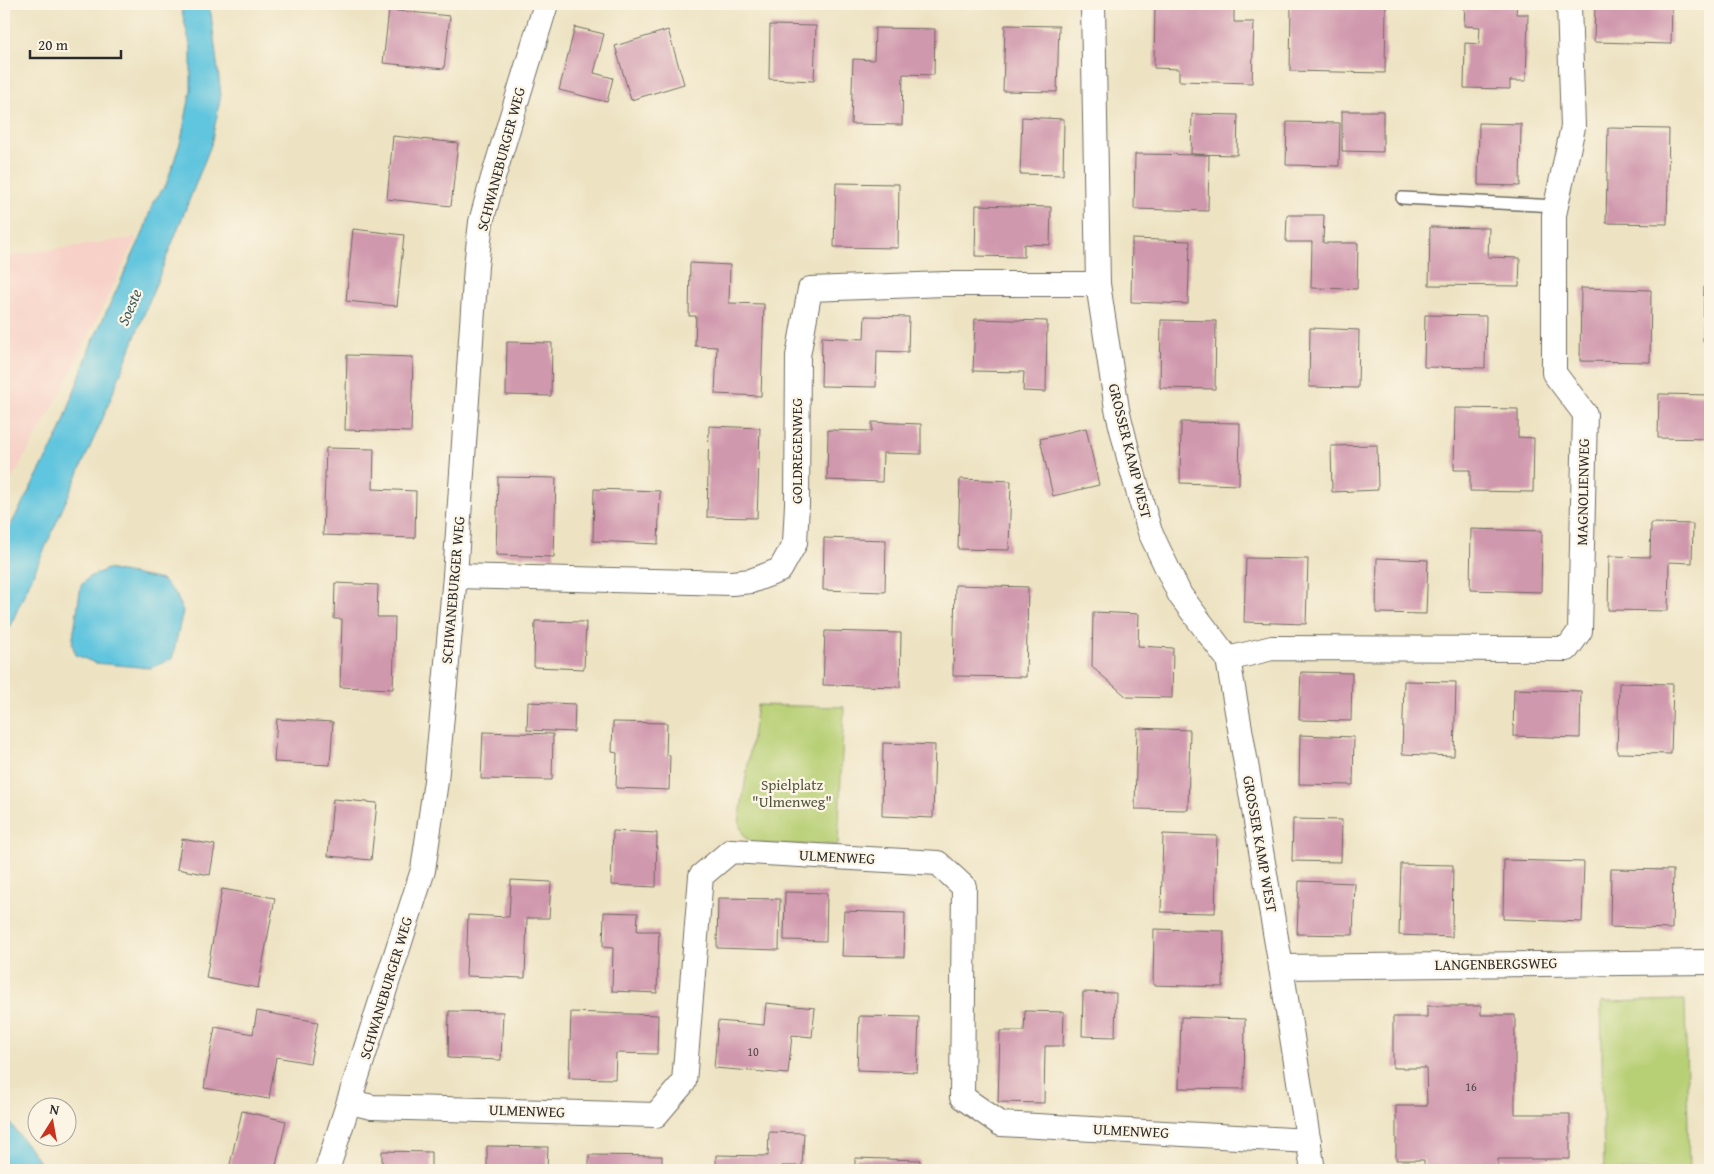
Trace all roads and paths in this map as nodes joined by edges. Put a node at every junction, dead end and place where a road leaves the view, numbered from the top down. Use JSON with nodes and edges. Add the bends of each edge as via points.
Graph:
{"nodes":[{"id":1,"x":546,"y":4,"type":"edge"},
{"id":2,"x":1093,"y":4,"type":"edge"},
{"id":3,"x":1569,"y":4,"type":"edge"},
{"id":4,"x":1402,"y":198,"type":"dead end"},
{"id":5,"x":1556,"y":206,"type":"junction"},
{"id":6,"x":1098,"y":284,"type":"junction"},
{"id":7,"x":455,"y":576,"type":"junction"},
{"id":8,"x":1228,"y":659,"type":"junction"},
{"id":9,"x":1710,"y":962,"type":"edge"},
{"id":10,"x":1281,"y":967,"type":"junction"},
{"id":11,"x":350,"y":1102,"type":"junction"},
{"id":12,"x":1309,"y":1141,"type":"junction"},
{"id":13,"x":327,"y":1170,"type":"edge"},
{"id":14,"x":1313,"y":1170,"type":"edge"}],
"edges":[{"from":1,"to":7,"type":"street","name":"SCHWANEBURGER WEG","via":[[492,178],[482,222],[476,266]]},
{"from":2,"to":6,"type":"street","name":"GROSSER KAMP WEST"},
{"from":3,"to":5,"type":"street","name":"MAGNOLIENWEG","via":[[1572,127]]},
{"from":4,"to":5,"type":"lane"},
{"from":5,"to":8,"type":"street","name":"MAGNOLIENWEG","via":[[1554,373],[1585,414],[1580,631],[1567,649],[1272,648]]},
{"from":6,"to":7,"type":"street","name":"GOLDREGENWEG","via":[[945,284],[810,289],[798,356],[795,543],[780,570],[751,581],[732,583]]},
{"from":6,"to":8,"type":"street","name":"GROSSER KAMP WEST","via":[[1117,409],[1150,532],[1180,595]]},
{"from":7,"to":11,"type":"street","name":"SCHWANEBURGER WEG","via":[[436,781],[423,870]]},
{"from":8,"to":10,"type":"street","name":"GROSSER KAMP WEST"},
{"from":9,"to":10,"type":"street","name":"LANGENBERGSWEG"},
{"from":10,"to":12,"type":"street","name":"GROSSER KAMP WEST"},
{"from":11,"to":12,"type":"street","name":"ULMENWEG","via":[[372,1107],[656,1115],[684,1082],[701,876],[731,851],[938,863],[964,887],[962,1097],[1001,1124]]},
{"from":11,"to":13,"type":"street","name":"SCHWANEBURGER WEG"},
{"from":12,"to":14,"type":"street","name":"GROSSER KAMP WEST"}]}
